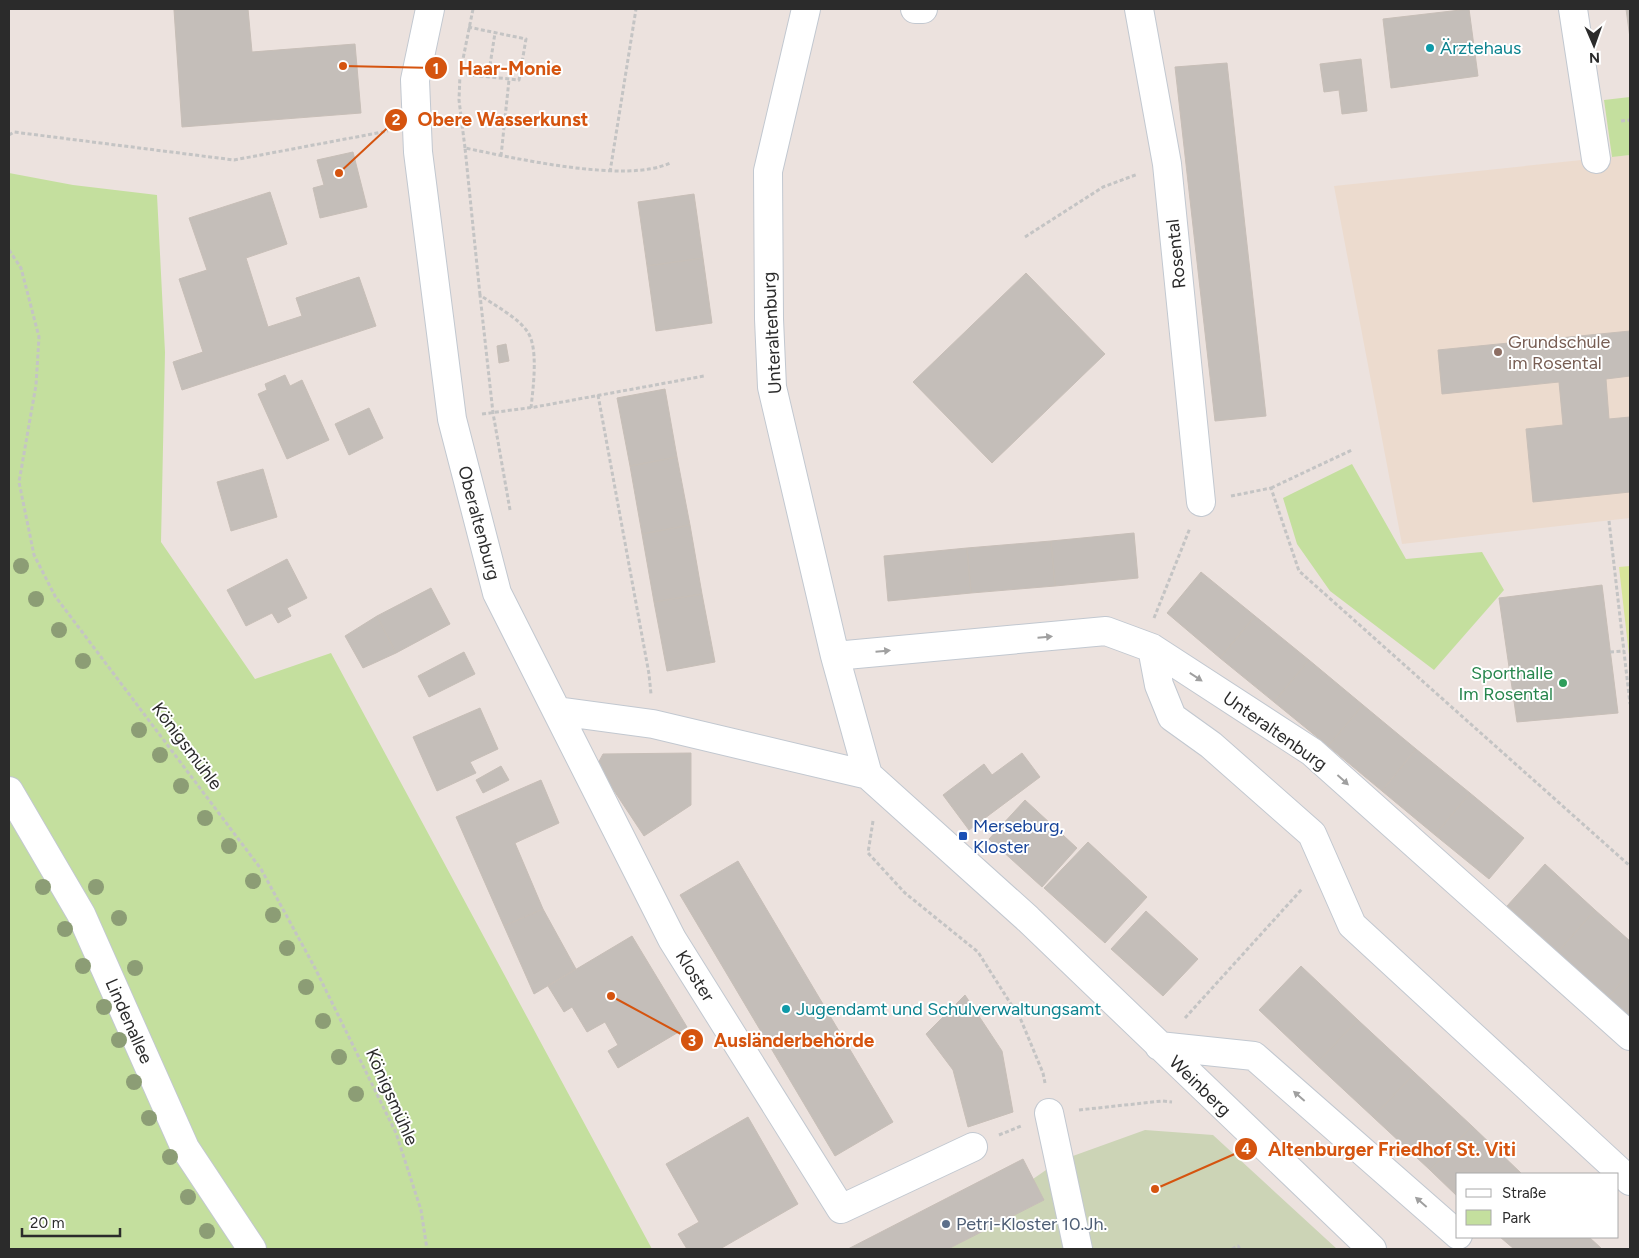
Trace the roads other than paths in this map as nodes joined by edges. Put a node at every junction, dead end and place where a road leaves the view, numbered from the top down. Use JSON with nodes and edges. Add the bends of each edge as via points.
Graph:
{"nodes":[{"id":1,"x":430,"y":9,"type":"edge"},
{"id":2,"x":806,"y":9,"type":"edge"},
{"id":3,"x":915,"y":9,"type":"edge"},
{"id":4,"x":923,"y":9,"type":"edge"},
{"id":5,"x":1139,"y":9,"type":"edge"},
{"id":6,"x":1573,"y":9,"type":"edge"},
{"id":7,"x":1596,"y":159,"type":"dead end"},
{"id":8,"x":1201,"y":502,"type":"road end"},
{"id":9,"x":1147,"y":647,"type":"junction"},
{"id":10,"x":834,"y":656,"type":"junction"},
{"id":11,"x":556,"y":710,"type":"junction"},
{"id":12,"x":868,"y":776,"type":"junction"},
{"id":13,"x":9,"y":791,"type":"edge"},
{"id":14,"x":1630,"y":1036,"type":"edge"},
{"id":15,"x":1159,"y":1046,"type":"junction"},
{"id":16,"x":1048,"y":1113,"type":"road end"},
{"id":17,"x":973,"y":1147,"type":"road end"},
{"id":18,"x":1630,"y":1181,"type":"edge"},
{"id":19,"x":1456,"y":1233,"type":"edge"},
{"id":20,"x":1461,"y":1238,"type":"edge"},
{"id":21,"x":252,"y":1249,"type":"edge"},
{"id":22,"x":1078,"y":1249,"type":"edge"},
{"id":23,"x":1372,"y":1249,"type":"edge"},
{"id":24,"x":1475,"y":1249,"type":"edge"}],
"edges":[{"from":1,"to":11,"type":"street","name":"Oberaltenburg","via":[[415,80],[416,126],[452,419],[498,593]]},
{"from":2,"to":10,"type":"street","name":"Unteraltenburg","via":[[768,171],[768,319],[772,387]]},
{"from":3,"to":4,"type":"street"},
{"from":5,"to":8,"type":"street","name":"Rosental","via":[[1167,164]]},
{"from":6,"to":7,"type":"street"},
{"from":10,"to":9,"type":"street","name":"Unteraltenburg","one_way":true,"via":[[1106,631]]},
{"from":9,"to":14,"type":"street","name":"Unteraltenburg","one_way":true,"via":[[1312,752]]},
{"from":9,"to":18,"type":"street","via":[[1172,717],[1211,745],[1312,834],[1352,925]]},
{"from":10,"to":12,"type":"street","name":"Unteraltenburg"},
{"from":11,"to":12,"type":"street","via":[[653,724]]},
{"from":11,"to":17,"type":"street","name":"Kloster","via":[[672,939],[841,1209]]},
{"from":12,"to":15,"type":"street","via":[[1028,919]]},
{"from":13,"to":21,"type":"street","name":"Lindenallee","via":[[81,914],[185,1148]]},
{"from":19,"to":15,"type":"street","one_way":true,"via":[[1254,1056]]},
{"from":15,"to":23,"type":"street","name":"Weinberg"},
{"from":16,"to":22,"type":"street"},
{"from":20,"to":24,"type":"street"}]}
